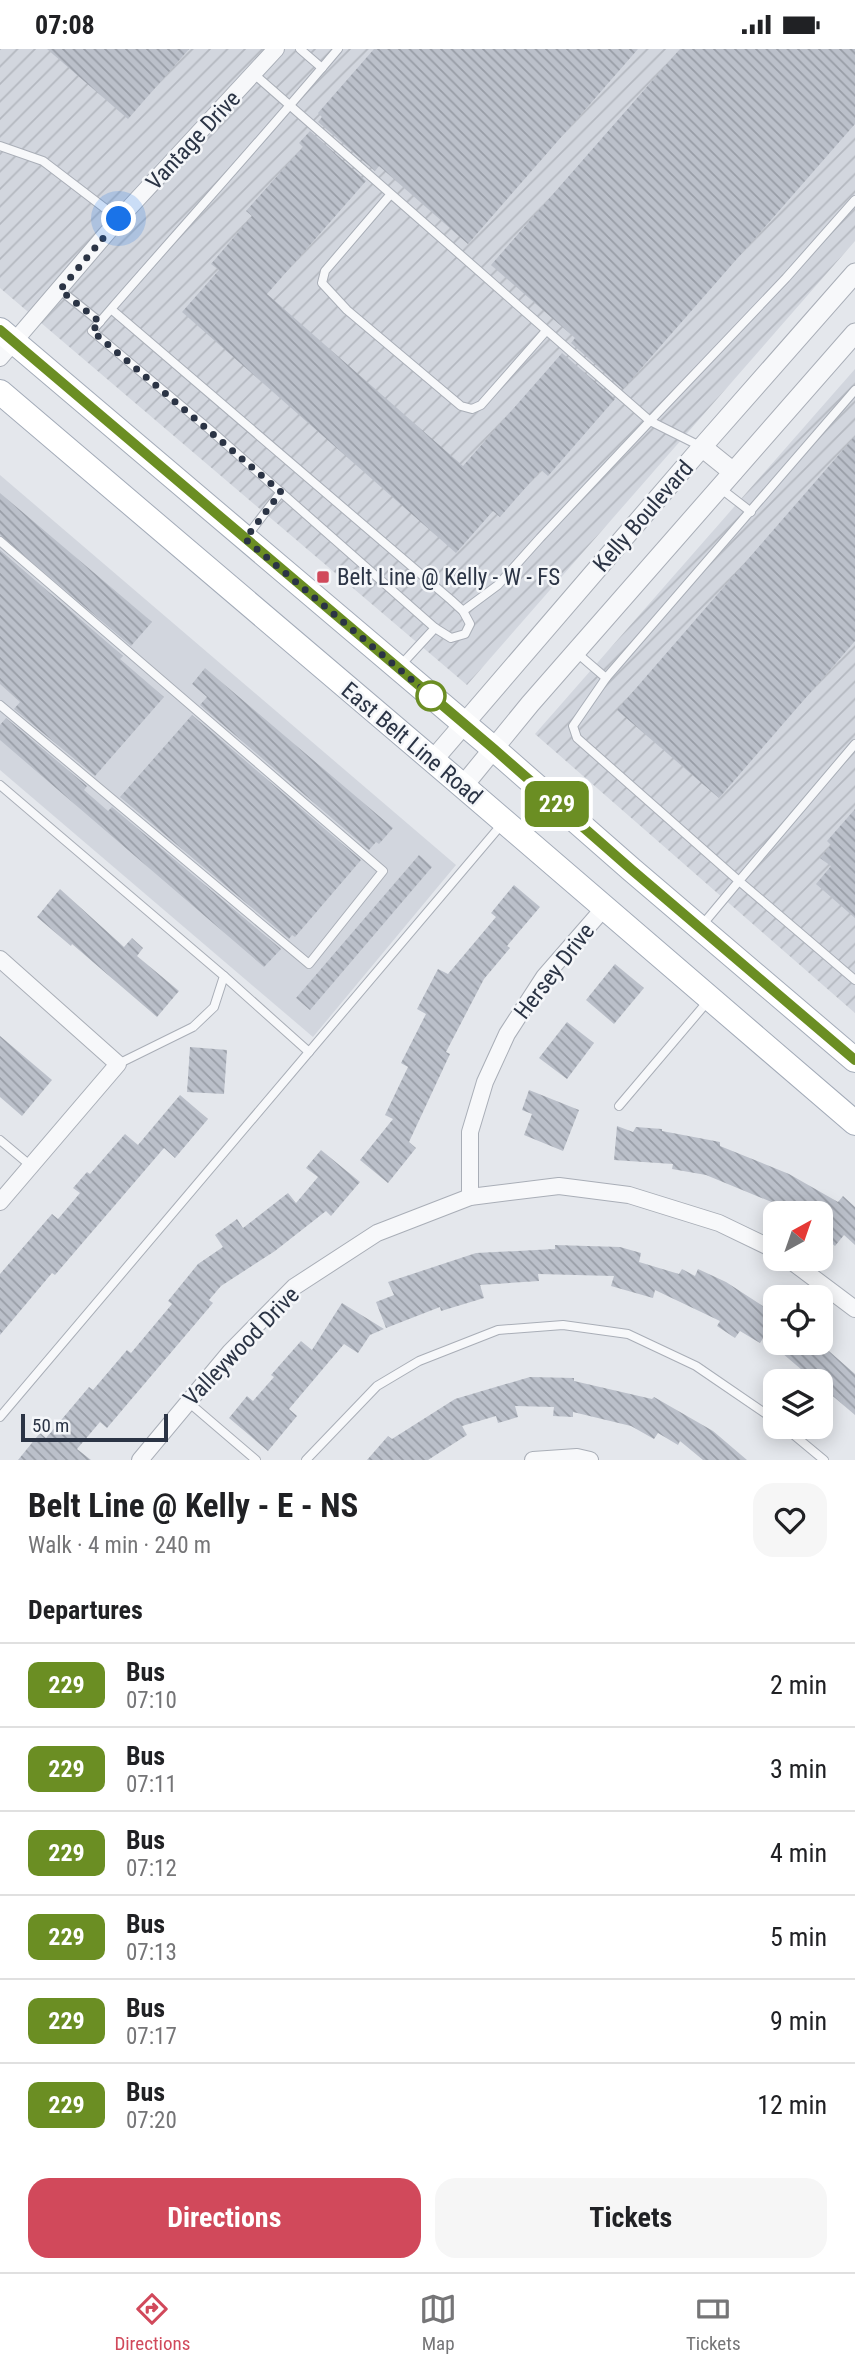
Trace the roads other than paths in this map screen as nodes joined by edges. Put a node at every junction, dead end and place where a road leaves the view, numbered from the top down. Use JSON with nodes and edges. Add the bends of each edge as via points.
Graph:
{"nodes":[{"id":1,"x":276,"y":49,"type":"edge"},
{"id":2,"x":300,"y":49,"type":"edge"},
{"id":3,"x":338,"y":49,"type":"edge"},
{"id":4,"x":322,"y":68,"type":"junction"},
{"id":5,"x":254,"y":74,"type":"junction"},
{"id":6,"x":288,"y":106,"type":"junction"},
{"id":7,"x":0,"y":146,"type":"edge"},
{"id":8,"x":390,"y":195,"type":"junction"},
{"id":9,"x":855,"y":200,"type":"edge"},
{"id":10,"x":119,"y":219,"type":"junction"},
{"id":11,"x":855,"y":273,"type":"edge"},
{"id":12,"x":60,"y":290,"type":"junction"},
{"id":13,"x":111,"y":309,"type":"junction"},
{"id":14,"x":100,"y":322,"type":"junction"},
{"id":15,"x":546,"y":331,"type":"junction"},
{"id":16,"x":855,"y":333,"type":"edge"},
{"id":17,"x":5,"y":343,"type":"edge"},
{"id":18,"x":855,"y":390,"type":"edge"},
{"id":19,"x":0,"y":392,"type":"edge"},
{"id":20,"x":650,"y":421,"type":"junction"},
{"id":21,"x":702,"y":447,"type":"junction"},
{"id":22,"x":733,"y":472,"type":"junction"},
{"id":23,"x":720,"y":488,"type":"junction"},
{"id":24,"x":281,"y":492,"type":"junction"},
{"id":25,"x":751,"y":512,"type":"junction"},
{"id":26,"x":245,"y":539,"type":"junction"},
{"id":27,"x":0,"y":541,"type":"edge"},
{"id":28,"x":463,"y":611,"type":"junction"},
{"id":29,"x":435,"y":628,"type":"junction"},
{"id":30,"x":577,"y":653,"type":"junction"},
{"id":31,"x":398,"y":668,"type":"junction"},
{"id":32,"x":606,"y":678,"type":"junction"},
{"id":33,"x":0,"y":705,"type":"edge"},
{"id":34,"x":464,"y":723,"type":"junction"},
{"id":35,"x":855,"y":744,"type":"edge"},
{"id":36,"x":494,"y":749,"type":"junction"},
{"id":37,"x":433,"y":760,"type":"junction"},
{"id":38,"x":0,"y":785,"type":"edge"},
{"id":39,"x":463,"y":786,"type":"junction"},
{"id":40,"x":504,"y":822,"type":"junction"},
{"id":41,"x":739,"y":881,"type":"junction"},
{"id":42,"x":604,"y":908,"type":"junction"},
{"id":43,"x":700,"y":928,"type":"junction"},
{"id":44,"x":0,"y":960,"type":"edge"},
{"id":45,"x":224,"y":976,"type":"junction"},
{"id":46,"x":855,"y":980,"type":"edge"},
{"id":47,"x":710,"y":999,"type":"junction"},
{"id":48,"x":309,"y":1052,"type":"junction"},
{"id":49,"x":855,"y":1060,"type":"edge"},
{"id":50,"x":118,"y":1064,"type":"junction"},
{"id":51,"x":619,"y":1106,"type":"dead end"},
{"id":52,"x":855,"y":1123,"type":"edge"},
{"id":53,"x":0,"y":1140,"type":"edge"},
{"id":54,"x":31,"y":1166,"type":"junction"},
{"id":55,"x":470,"y":1197,"type":"junction"},
{"id":56,"x":0,"y":1202,"type":"edge"},
{"id":57,"x":763,"y":1244,"type":"edge"},
{"id":58,"x":804,"y":1271,"type":"edge"},
{"id":59,"x":855,"y":1309,"type":"edge"},
{"id":60,"x":187,"y":1401,"type":"junction"},
{"id":61,"x":763,"y":1412,"type":"edge"},
{"id":62,"x":0,"y":1417,"type":"edge"},
{"id":63,"x":799,"y":1439,"type":"edge"},
{"id":64,"x":140,"y":1460,"type":"edge"},
{"id":65,"x":256,"y":1460,"type":"edge"},
{"id":66,"x":306,"y":1460,"type":"edge"},
{"id":67,"x":533,"y":1460,"type":"edge"},
{"id":68,"x":590,"y":1460,"type":"edge"},
{"id":69,"x":824,"y":1460,"type":"edge"}],
"edges":[{"from":1,"to":5,"type":"street","name":"Vantage Drive"},
{"from":2,"to":4,"type":"lane"},
{"from":3,"to":4,"type":"lane"},
{"from":4,"to":6,"type":"lane"},
{"from":5,"to":6,"type":"lane"},
{"from":5,"to":10,"type":"street","name":"Vantage Drive"},
{"from":6,"to":8,"type":"lane"},
{"from":6,"to":13,"type":"lane"},
{"from":7,"to":10,"type":"lane","via":[[43,160]]},
{"from":8,"to":15,"type":"lane"},
{"from":8,"to":15,"type":"lane","via":[[325,271],[322,283],[347,310],[461,406],[472,409],[481,405]]},
{"from":9,"to":20,"type":"lane"},
{"from":10,"to":12,"type":"street","name":"Vantage Drive"},
{"from":11,"to":21,"type":"street","name":"Kelly Boulevard"},
{"from":12,"to":14,"type":"lane"},
{"from":12,"to":17,"type":"street","name":"Vantage Drive"},
{"from":13,"to":14,"type":"lane"},
{"from":13,"to":28,"type":"lane"},
{"from":14,"to":24,"type":"lane","via":[[92,331]]},
{"from":15,"to":20,"type":"lane"},
{"from":16,"to":22,"type":"street","name":"Kelly Boulevard"},
{"from":17,"to":26,"type":"main road"},
{"from":18,"to":25,"type":"lane"},
{"from":19,"to":37,"type":"main road","name":"East Belt Line Road"},
{"from":20,"to":21,"type":"lane"},
{"from":20,"to":28,"type":"lane","via":[[498,585]]},
{"from":21,"to":22,"type":"street"},
{"from":21,"to":34,"type":"street","name":"Kelly Boulevard"},
{"from":22,"to":23,"type":"street","name":"Kelly Boulevard"},
{"from":23,"to":25,"type":"lane"},
{"from":23,"to":30,"type":"street","name":"Kelly Boulevard"},
{"from":24,"to":26,"type":"lane"},
{"from":24,"to":29,"type":"lane"},
{"from":25,"to":32,"type":"lane"},
{"from":26,"to":31,"type":"main road"},
{"from":27,"to":33,"type":"lane","via":[[383,871],[309,964]]},
{"from":28,"to":29,"type":"lane","via":[[470,624],[465,633],[451,638]]},
{"from":29,"to":31,"type":"lane"},
{"from":30,"to":32,"type":"lane"},
{"from":30,"to":36,"type":"street","name":"Kelly Boulevard"},
{"from":31,"to":34,"type":"main road"},
{"from":32,"to":41,"type":"lane","via":[[573,726],[576,738]]},
{"from":34,"to":36,"type":"main road"},
{"from":34,"to":37,"type":"street","name":"Kelly Boulevard"},
{"from":35,"to":41,"type":"lane"},
{"from":36,"to":39,"type":"street","name":"Kelly Boulevard"},
{"from":36,"to":43,"type":"main road"},
{"from":37,"to":39,"type":"main road","name":"East Belt Line Road"},
{"from":38,"to":45,"type":"lane"},
{"from":39,"to":40,"type":"main road","name":"East Belt Line Road"},
{"from":40,"to":42,"type":"main road","name":"East Belt Line Road"},
{"from":40,"to":48,"type":"lane"},
{"from":41,"to":43,"type":"lane"},
{"from":41,"to":46,"type":"lane"},
{"from":42,"to":47,"type":"main road","name":"East Belt Line Road"},
{"from":42,"to":55,"type":"street","name":"Hersey Drive","via":[[544,977],[507,1034],[485,1082],[470,1132]]},
{"from":43,"to":49,"type":"main road"},
{"from":44,"to":50,"type":"street"},
{"from":45,"to":48,"type":"lane"},
{"from":45,"to":50,"type":"lane","via":[[214,1007],[193,1027]]},
{"from":47,"to":51,"type":"lane"},
{"from":47,"to":52,"type":"main road","name":"East Belt Line Road"},
{"from":48,"to":62,"type":"lane"},
{"from":50,"to":54,"type":"street"},
{"from":53,"to":54,"type":"lane"},
{"from":54,"to":56,"type":"street"},
{"from":55,"to":57,"type":"street","name":"Valleywood Drive","via":[[559,1186],[629,1195],[719,1223]]},
{"from":55,"to":60,"type":"street","name":"Valleywood Drive","via":[[377,1233],[294,1287]]},
{"from":58,"to":59,"type":"street"},
{"from":60,"to":64,"type":"street","name":"Valleywood Drive"},
{"from":60,"to":65,"type":"lane"},
{"from":61,"to":66,"type":"lane","via":[[696,1366],[628,1334],[563,1325],[498,1330],[419,1361],[377,1386]]},
{"from":63,"to":69,"type":"lane"},
{"from":67,"to":68,"type":"street"}]}
